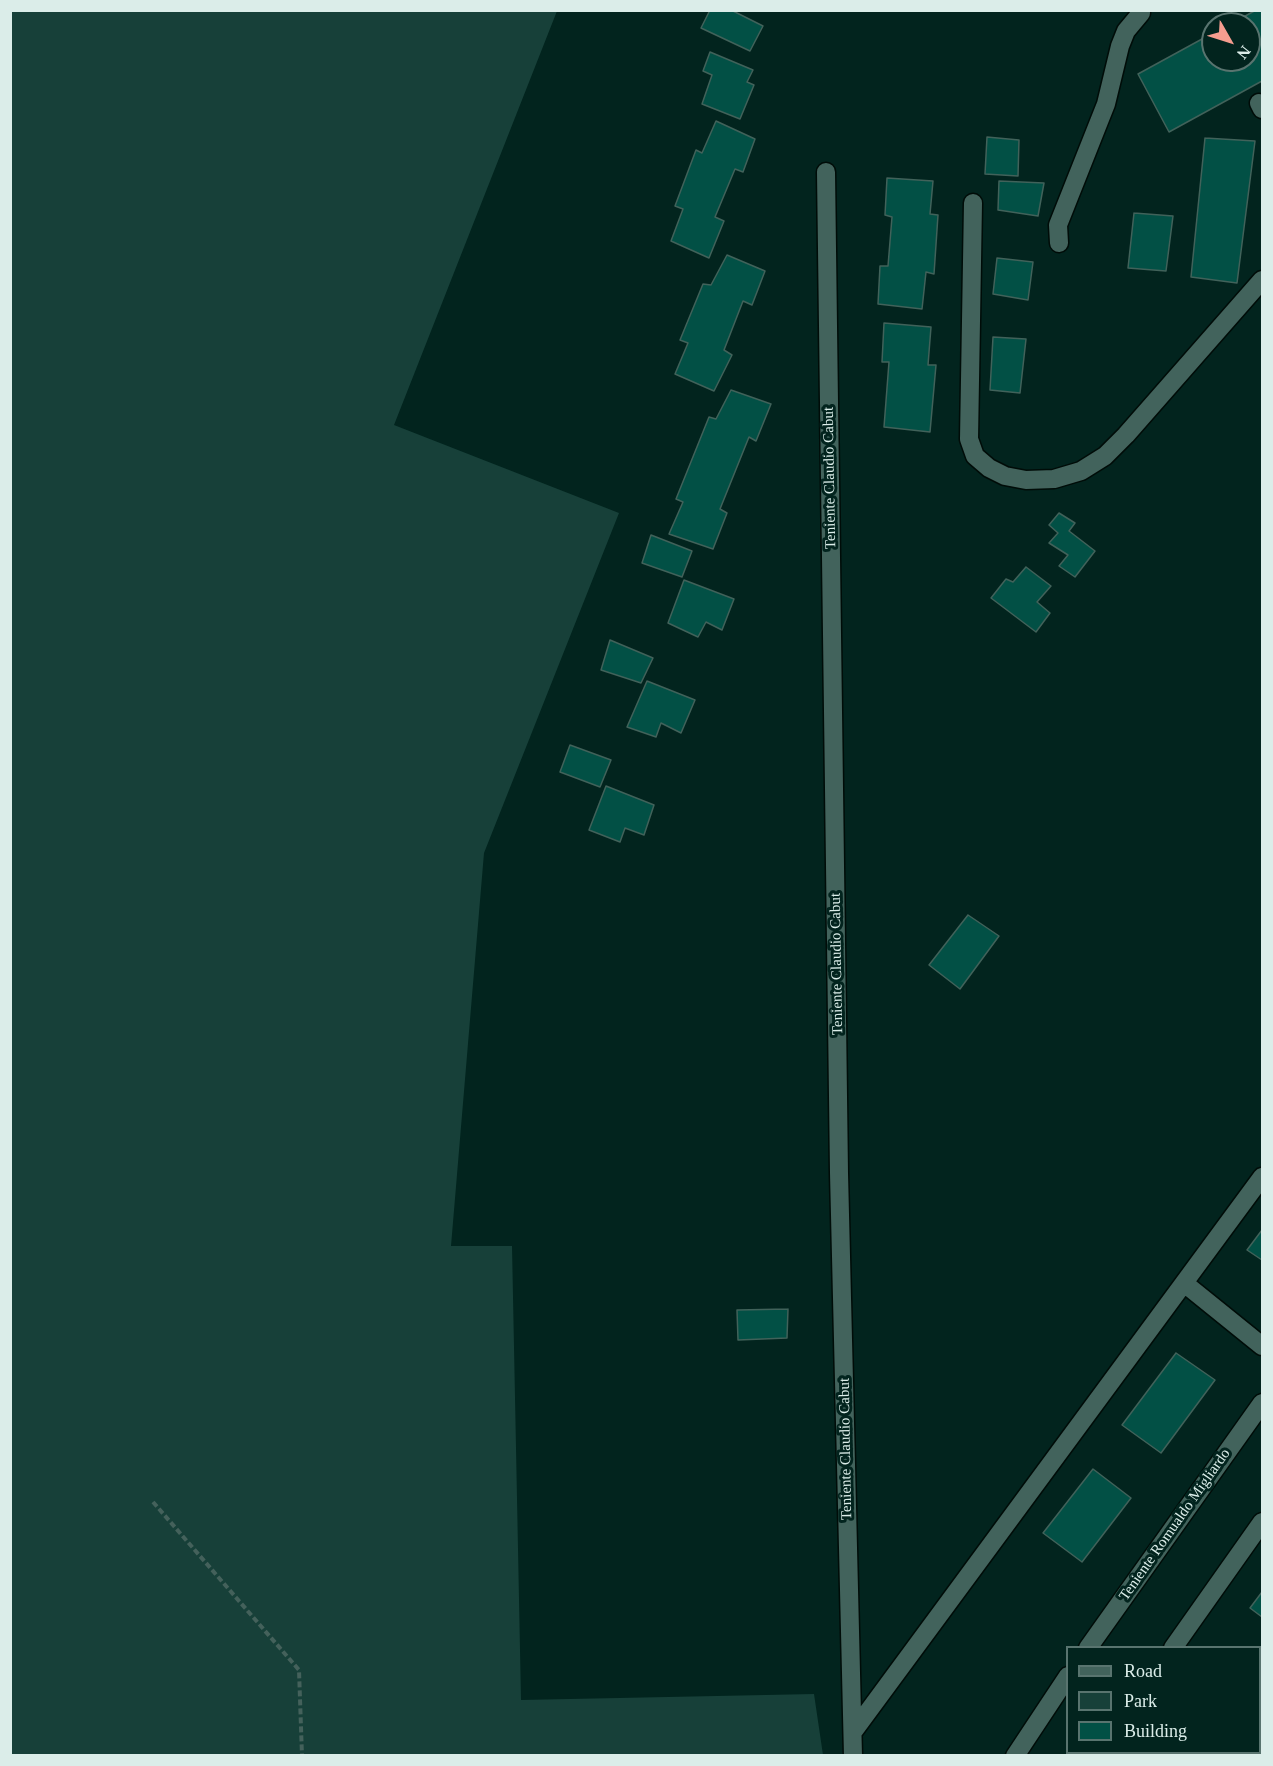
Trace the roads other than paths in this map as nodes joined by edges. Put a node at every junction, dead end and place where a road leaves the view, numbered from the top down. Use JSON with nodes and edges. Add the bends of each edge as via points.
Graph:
{"nodes":[{"id":1,"x":1141,"y":14,"type":"dead end"},
{"id":2,"x":826,"y":172,"type":"dead end"},
{"id":3,"x":972,"y":203,"type":"dead end"},
{"id":4,"x":1059,"y":243,"type":"dead end"},
{"id":5,"x":1263,"y":279,"type":"edge"},
{"id":6,"x":1263,"y":1177,"type":"edge"},
{"id":7,"x":1184,"y":1283,"type":"junction"},
{"id":8,"x":1263,"y":1346,"type":"edge"},
{"id":9,"x":1263,"y":1403,"type":"edge"},
{"id":10,"x":1263,"y":1522,"type":"edge"},
{"id":11,"x":1089,"y":1646,"type":"edge"},
{"id":12,"x":1174,"y":1646,"type":"edge"},
{"id":13,"x":1066,"y":1679,"type":"edge"},
{"id":14,"x":853,"y":1732,"type":"junction"},
{"id":15,"x":853,"y":1755,"type":"edge"},
{"id":16,"x":1014,"y":1755,"type":"edge"}],
"edges":[{"from":1,"to":4,"type":"street","via":[[1126,31],[1120,46],[1106,104],[1058,225]]},
{"from":2,"to":14,"type":"street","name":"Teniente Claudio Cabut","via":[[840,1183]]},
{"from":3,"to":5,"type":"street","via":[[969,439],[975,456],[1005,476],[1054,479],[1081,471],[1105,456]]},
{"from":6,"to":7,"type":"street"},
{"from":7,"to":8,"type":"street"},
{"from":7,"to":14,"type":"street"},
{"from":9,"to":11,"type":"street","name":"Teniente Romualdo Migliardo"},
{"from":10,"to":12,"type":"street"},
{"from":13,"to":16,"type":"street"},
{"from":14,"to":15,"type":"street","name":"Teniente Claudio Cabut"}]}
